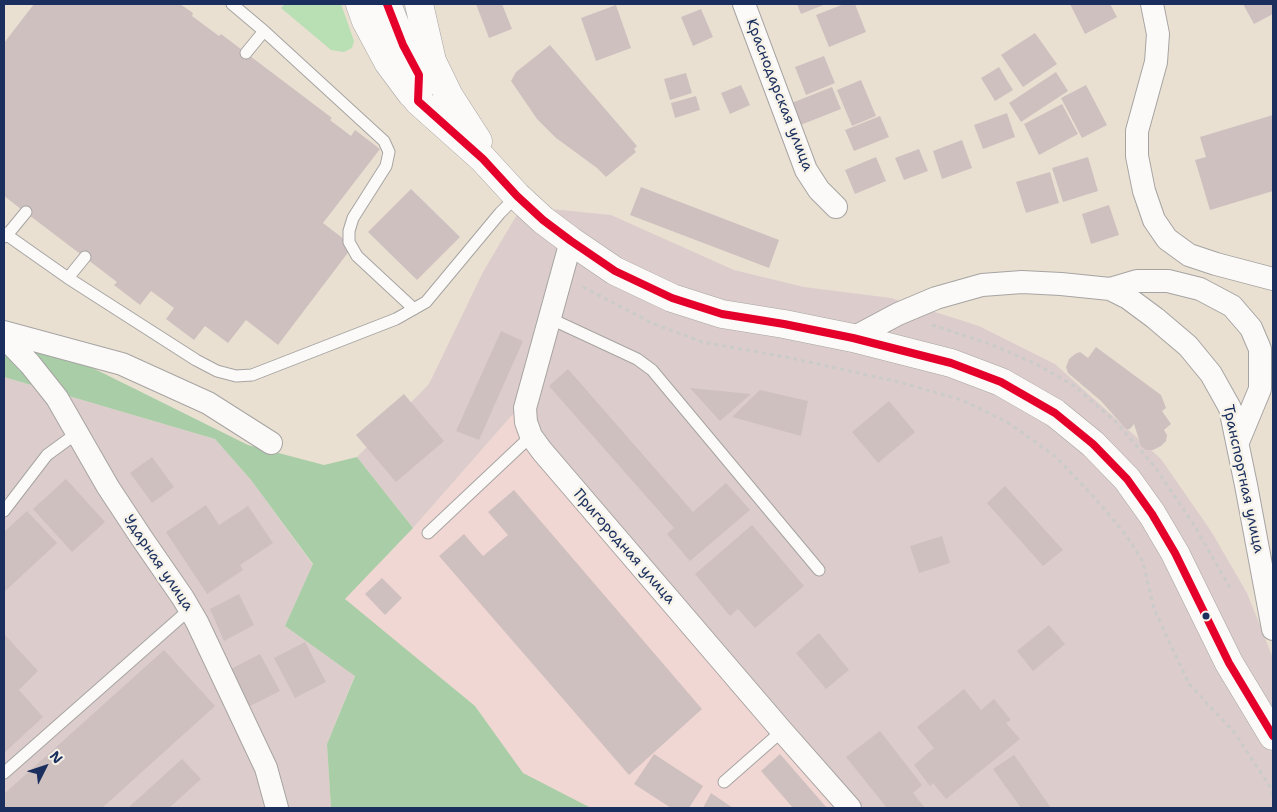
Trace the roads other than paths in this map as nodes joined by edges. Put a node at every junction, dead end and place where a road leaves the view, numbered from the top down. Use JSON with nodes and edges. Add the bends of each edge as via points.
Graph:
{"nodes":[{"id":1,"x":360,"y":4,"type":"edge"},
{"id":2,"x":387,"y":4,"type":"edge"},
{"id":3,"x":418,"y":4,"type":"edge"},
{"id":4,"x":744,"y":4,"type":"edge"},
{"id":5,"x":1152,"y":4,"type":"edge"},
{"id":6,"x":237,"y":5,"type":"edge"},
{"id":7,"x":264,"y":31,"type":"junction"},
{"id":8,"x":246,"y":54,"type":"dead end"},
{"id":9,"x":418,"y":100,"type":"junction"},
{"id":10,"x":512,"y":190,"type":"junction"},
{"id":11,"x":836,"y":207,"type":"dead end"},
{"id":12,"x":26,"y":212,"type":"dead end"},
{"id":13,"x":5,"y":235,"type":"edge"},
{"id":14,"x":571,"y":241,"type":"junction"},
{"id":15,"x":84,"y":257,"type":"dead end"},
{"id":16,"x":1216,"y":264,"type":"junction"},
{"id":17,"x":68,"y":278,"type":"junction"},
{"id":18,"x":1273,"y":279,"type":"edge"},
{"id":19,"x":1110,"y":289,"type":"junction"},
{"id":20,"x":1232,"y":306,"type":"junction"},
{"id":21,"x":414,"y":309,"type":"junction"},
{"id":22,"x":549,"y":318,"type":"junction"},
{"id":23,"x":4,"y":332,"type":"edge"},
{"id":24,"x":4,"y":338,"type":"edge"},
{"id":25,"x":853,"y":338,"type":"junction"},
{"id":26,"x":77,"y":432,"type":"junction"},
{"id":27,"x":532,"y":436,"type":"junction"},
{"id":28,"x":1238,"y":442,"type":"junction"},
{"id":29,"x":271,"y":443,"type":"dead end"},
{"id":30,"x":4,"y":511,"type":"edge"},
{"id":31,"x":428,"y":533,"type":"dead end"},
{"id":32,"x":819,"y":570,"type":"dead end"},
{"id":33,"x":190,"y":609,"type":"junction"},
{"id":34,"x":1273,"y":629,"type":"edge"},
{"id":35,"x":782,"y":731,"type":"junction"},
{"id":36,"x":1273,"y":736,"type":"edge"},
{"id":37,"x":4,"y":773,"type":"edge"},
{"id":38,"x":724,"y":782,"type":"dead end"},
{"id":39,"x":276,"y":808,"type":"edge"},
{"id":40,"x":850,"y":808,"type":"edge"}],
"edges":[{"from":1,"to":9,"type":"main road","via":[[388,62]]},
{"from":2,"to":9,"type":"main road","via":[[402,44],[419,75]]},
{"from":3,"to":10,"type":"main road","via":[[432,61],[449,96]]},
{"from":4,"to":11,"type":"street","name":"Краснодарская улица","via":[[806,170]]},
{"from":5,"to":16,"type":"street","via":[[1158,34],[1156,62],[1137,131],[1137,156],[1144,191],[1154,220],[1167,239],[1189,255]]},
{"from":6,"to":7,"type":"lane"},
{"from":7,"to":8,"type":"lane"},
{"from":7,"to":21,"type":"lane","via":[[384,141],[388,152],[386,166],[353,218],[350,242],[356,256]]},
{"from":9,"to":10,"type":"main road"},
{"from":10,"to":14,"type":"main road"},
{"from":10,"to":21,"type":"lane","via":[[500,213],[426,302]]},
{"from":12,"to":13,"type":"lane"},
{"from":13,"to":17,"type":"lane"},
{"from":14,"to":22,"type":"street","name":"Пригородная улица"},
{"from":14,"to":25,"type":"main road","via":[[615,271],[672,298],[722,314]]},
{"from":15,"to":17,"type":"lane"},
{"from":16,"to":18,"type":"street"},
{"from":16,"to":20,"type":"street"},
{"from":17,"to":21,"type":"lane","via":[[196,360],[236,376],[252,374],[396,319]]},
{"from":19,"to":20,"type":"street","via":[[1137,282],[1168,281],[1200,289]]},
{"from":19,"to":25,"type":"street","name":"Транспортная улица","via":[[1022,282],[982,285],[936,298]]},
{"from":19,"to":28,"type":"street","name":"Транспортная улица","via":[[1142,308],[1188,346],[1211,374],[1230,408]]},
{"from":20,"to":28,"type":"street","via":[[1251,328],[1260,350],[1260,389]]},
{"from":22,"to":27,"type":"street","name":"Пригородная улица","via":[[525,408]]},
{"from":22,"to":32,"type":"lane","via":[[637,359],[652,370]]},
{"from":23,"to":29,"type":"street","via":[[122,364],[208,404]]},
{"from":24,"to":26,"type":"street","name":"Ударная улица","via":[[57,398]]},
{"from":25,"to":36,"type":"main road","via":[[951,362],[1001,382],[1055,413],[1093,444],[1128,479],[1152,514],[1175,553],[1229,663]]},
{"from":26,"to":30,"type":"lane","via":[[47,456]]},
{"from":26,"to":33,"type":"street","name":"Ударная улица","via":[[108,487]]},
{"from":27,"to":31,"type":"lane"},
{"from":27,"to":35,"type":"street","name":"Пригородная улица"},
{"from":28,"to":34,"type":"street","name":"Транспортная улица"},
{"from":33,"to":37,"type":"lane"},
{"from":33,"to":39,"type":"street","name":"Ударная улица","via":[[266,768]]},
{"from":35,"to":38,"type":"lane"},
{"from":35,"to":40,"type":"street","name":"Пригородная улица"}]}
